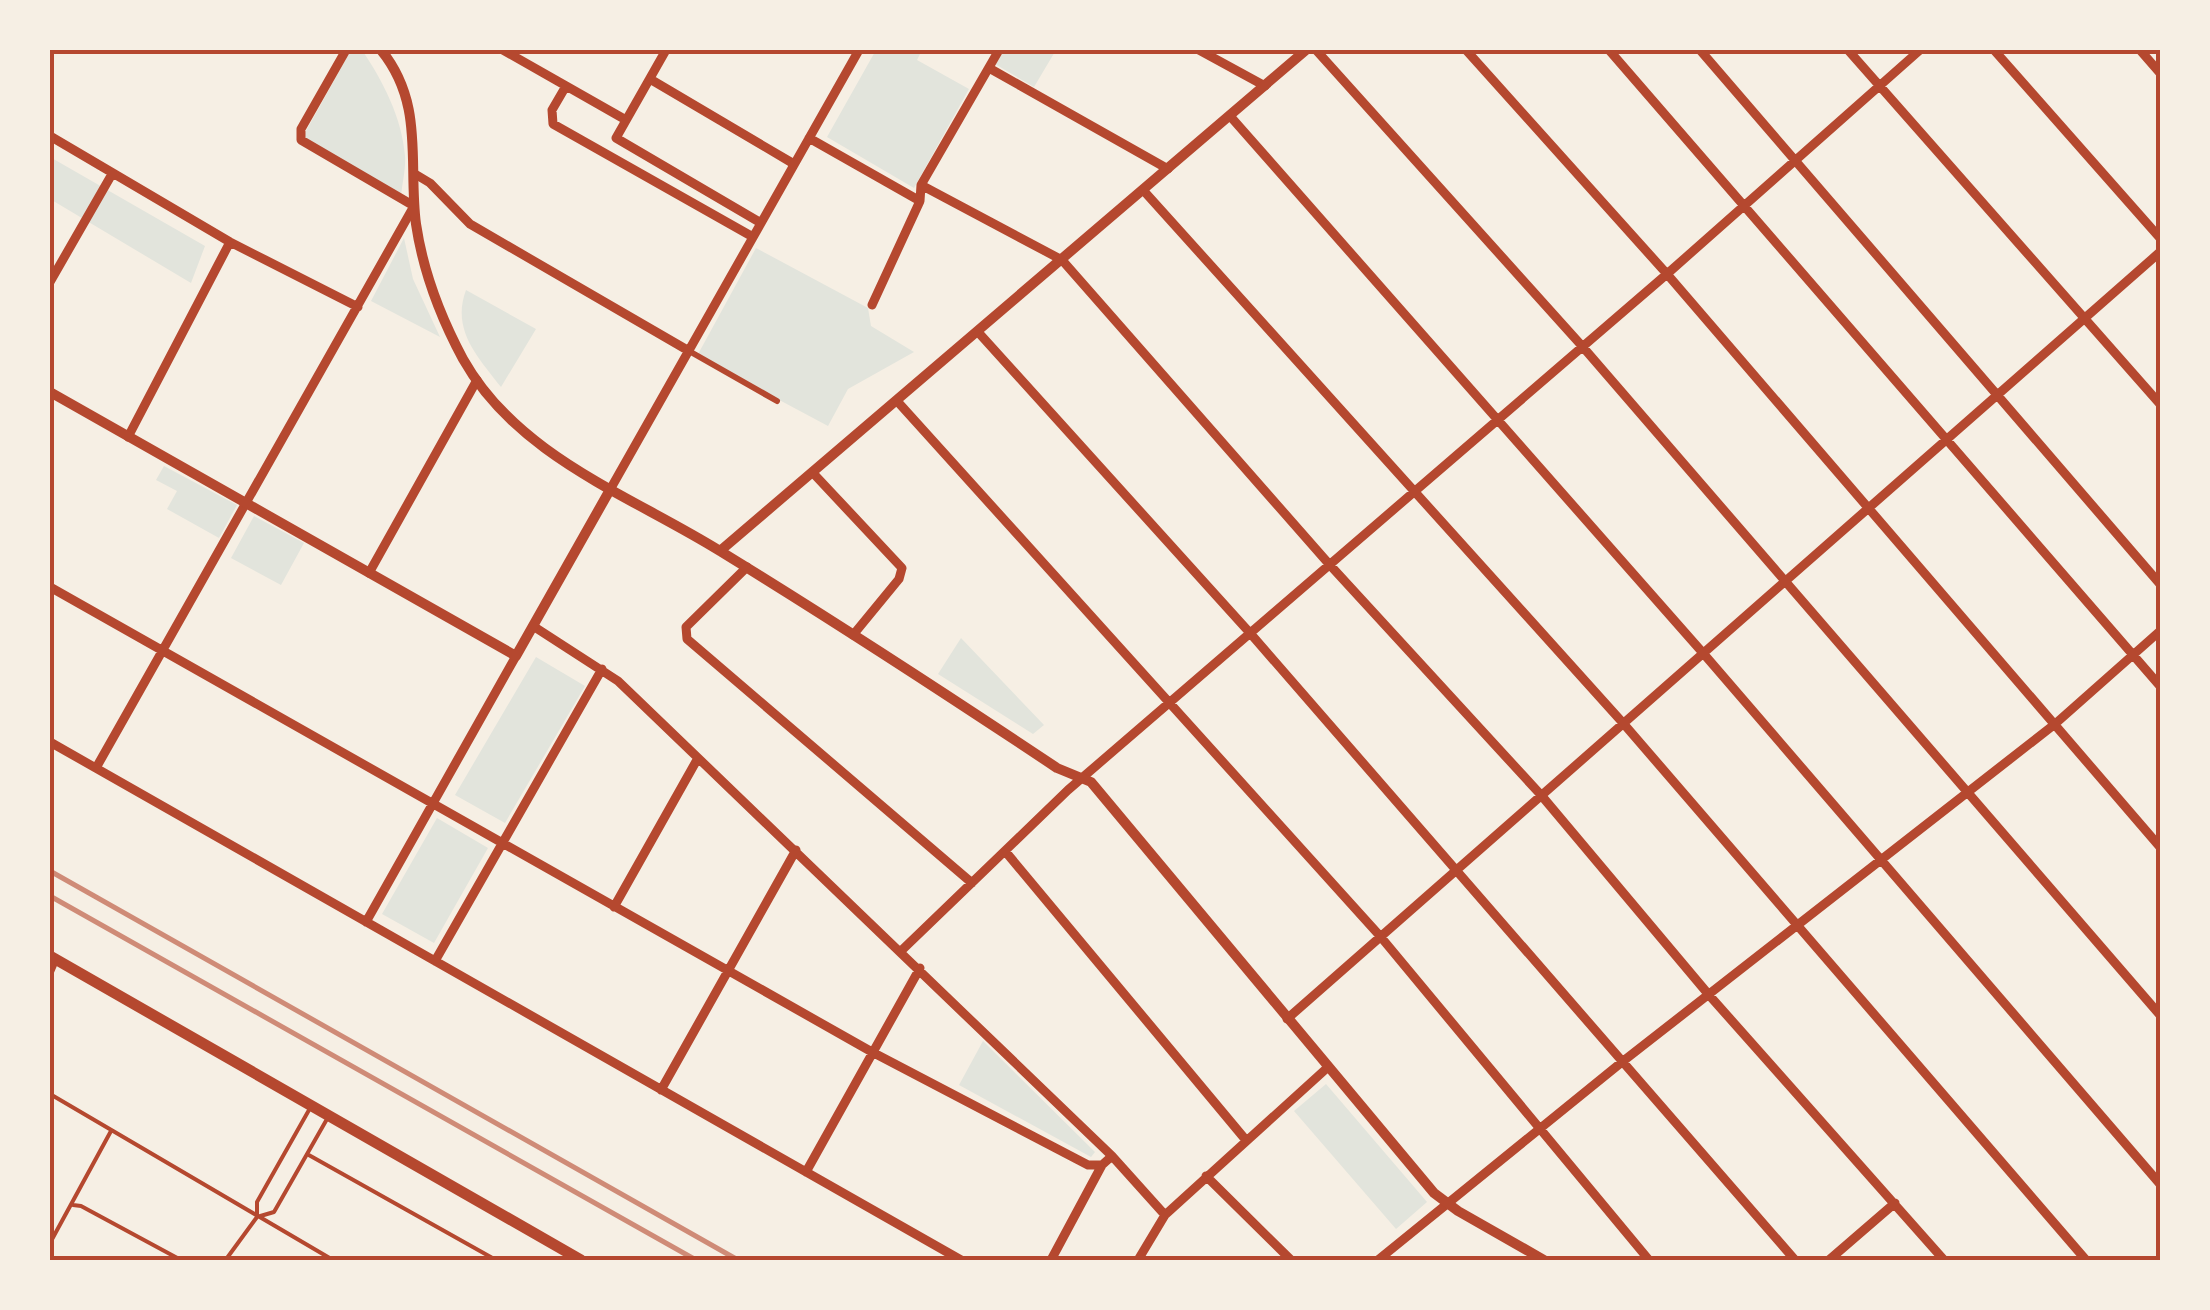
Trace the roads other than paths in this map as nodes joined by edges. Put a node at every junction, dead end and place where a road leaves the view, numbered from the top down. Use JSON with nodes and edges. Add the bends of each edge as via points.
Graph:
{"nodes":[{"id":1,"x":346,"y":50,"type":"edge"},
{"id":2,"x":502,"y":50,"type":"edge"},
{"id":3,"x":666,"y":50,"type":"edge"},
{"id":4,"x":858,"y":50,"type":"edge"},
{"id":5,"x":999,"y":50,"type":"edge"},
{"id":6,"x":1199,"y":50,"type":"edge"},
{"id":7,"x":1306,"y":50,"type":"edge"},
{"id":8,"x":1316,"y":50,"type":"edge"},
{"id":9,"x":1466,"y":50,"type":"edge"},
{"id":10,"x":1609,"y":50,"type":"edge"},
{"id":11,"x":1700,"y":50,"type":"edge"},
{"id":12,"x":1848,"y":50,"type":"edge"},
{"id":13,"x":1920,"y":50,"type":"edge"},
{"id":14,"x":1994,"y":50,"type":"edge"},
{"id":15,"x":2140,"y":50,"type":"edge"},
{"id":16,"x":386,"y":52,"type":"edge"},
{"id":17,"x":989,"y":68,"type":"junction"},
{"id":18,"x":2160,"y":73,"type":"edge"},
{"id":19,"x":650,"y":79,"type":"junction"},
{"id":20,"x":566,"y":86,"type":"junction"},
{"id":21,"x":1265,"y":86,"type":"junction"},
{"id":22,"x":1879,"y":86,"type":"junction"},
{"id":23,"x":1230,"y":116,"type":"junction"},
{"id":24,"x":626,"y":120,"type":"junction"},
{"id":25,"x":50,"y":136,"type":"edge"},
{"id":26,"x":809,"y":138,"type":"junction"},
{"id":27,"x":1795,"y":160,"type":"junction"},
{"id":28,"x":794,"y":164,"type":"junction"},
{"id":29,"x":1168,"y":169,"type":"junction"},
{"id":30,"x":112,"y":174,"type":"junction"},
{"id":31,"x":416,"y":174,"type":"junction"},
{"id":32,"x":921,"y":186,"type":"junction"},
{"id":33,"x":1143,"y":190,"type":"junction"},
{"id":34,"x":920,"y":201,"type":"junction"},
{"id":35,"x":1744,"y":205,"type":"junction"},
{"id":36,"x":414,"y":206,"type":"junction"},
{"id":37,"x":761,"y":223,"type":"junction"},
{"id":38,"x":753,"y":237,"type":"junction"},
{"id":39,"x":2160,"y":238,"type":"edge"},
{"id":40,"x":230,"y":242,"type":"junction"},
{"id":41,"x":2160,"y":252,"type":"edge"},
{"id":42,"x":1062,"y":260,"type":"junction"},
{"id":43,"x":1667,"y":274,"type":"junction"},
{"id":44,"x":50,"y":282,"type":"edge"},
{"id":45,"x":872,"y":305,"type":"dead end"},
{"id":46,"x":358,"y":307,"type":"junction"},
{"id":47,"x":2084,"y":318,"type":"junction"},
{"id":48,"x":978,"y":332,"type":"junction"},
{"id":49,"x":1582,"y":346,"type":"junction"},
{"id":50,"x":689,"y":351,"type":"junction"},
{"id":51,"x":477,"y":380,"type":"junction"},
{"id":52,"x":50,"y":392,"type":"edge"},
{"id":53,"x":1997,"y":395,"type":"junction"},
{"id":54,"x":778,"y":401,"type":"dead end"},
{"id":55,"x":897,"y":401,"type":"junction"},
{"id":56,"x":2160,"y":404,"type":"edge"},
{"id":57,"x":1498,"y":419,"type":"junction"},
{"id":58,"x":128,"y":437,"type":"junction"},
{"id":59,"x":1947,"y":438,"type":"junction"},
{"id":60,"x":813,"y":474,"type":"junction"},
{"id":61,"x":611,"y":488,"type":"junction"},
{"id":62,"x":1414,"y":491,"type":"junction"},
{"id":63,"x":246,"y":504,"type":"junction"},
{"id":64,"x":1868,"y":508,"type":"junction"},
{"id":65,"x":720,"y":551,"type":"junction"},
{"id":66,"x":1330,"y":564,"type":"junction"},
{"id":67,"x":747,"y":568,"type":"junction"},
{"id":68,"x":369,"y":573,"type":"junction"},
{"id":69,"x":1785,"y":581,"type":"junction"},
{"id":70,"x":2160,"y":584,"type":"edge"},
{"id":71,"x":50,"y":587,"type":"edge"},
{"id":72,"x":533,"y":626,"type":"junction"},
{"id":73,"x":2160,"y":630,"type":"edge"},
{"id":74,"x":1250,"y":634,"type":"junction"},
{"id":75,"x":854,"y":636,"type":"junction"},
{"id":76,"x":163,"y":651,"type":"junction"},
{"id":77,"x":1704,"y":652,"type":"junction"},
{"id":78,"x":2134,"y":655,"type":"junction"},
{"id":79,"x":516,"y":656,"type":"junction"},
{"id":80,"x":602,"y":668,"type":"junction"},
{"id":81,"x":2160,"y":686,"type":"edge"},
{"id":82,"x":1171,"y":701,"type":"junction"},
{"id":83,"x":1623,"y":723,"type":"junction"},
{"id":84,"x":2055,"y":724,"type":"junction"},
{"id":85,"x":50,"y":742,"type":"edge"},
{"id":86,"x":698,"y":758,"type":"junction"},
{"id":87,"x":96,"y":768,"type":"junction"},
{"id":88,"x":1082,"y":778,"type":"junction"},
{"id":89,"x":1968,"y":793,"type":"junction"},
{"id":90,"x":1541,"y":796,"type":"junction"},
{"id":91,"x":432,"y":804,"type":"junction"},
{"id":92,"x":502,"y":844,"type":"junction"},
{"id":93,"x":2160,"y":848,"type":"edge"},
{"id":94,"x":796,"y":850,"type":"junction"},
{"id":95,"x":1005,"y":851,"type":"junction"},
{"id":96,"x":1882,"y":860,"type":"junction"},
{"id":97,"x":1456,"y":870,"type":"junction"},
{"id":98,"x":972,"y":883,"type":"junction"},
{"id":99,"x":614,"y":907,"type":"junction"},
{"id":100,"x":366,"y":922,"type":"junction"},
{"id":101,"x":1798,"y":926,"type":"junction"},
{"id":102,"x":1380,"y":936,"type":"junction"},
{"id":103,"x":901,"y":951,"type":"junction"},
{"id":104,"x":53,"y":958,"type":"edge"},
{"id":105,"x":435,"y":961,"type":"junction"},
{"id":106,"x":920,"y":968,"type":"junction"},
{"id":107,"x":728,"y":971,"type":"junction"},
{"id":108,"x":50,"y":977,"type":"edge"},
{"id":109,"x":1709,"y":995,"type":"junction"},
{"id":110,"x":2160,"y":1015,"type":"edge"},
{"id":111,"x":1286,"y":1019,"type":"junction"},
{"id":112,"x":872,"y":1052,"type":"junction"},
{"id":113,"x":1622,"y":1062,"type":"junction"},
{"id":114,"x":1327,"y":1068,"type":"junction"},
{"id":115,"x":661,"y":1090,"type":"junction"},
{"id":116,"x":50,"y":1094,"type":"edge"},
{"id":117,"x":311,"y":1106,"type":"junction"},
{"id":118,"x":328,"y":1116,"type":"junction"},
{"id":119,"x":1540,"y":1128,"type":"junction"},
{"id":120,"x":112,"y":1130,"type":"junction"},
{"id":121,"x":1246,"y":1139,"type":"junction"},
{"id":122,"x":307,"y":1154,"type":"junction"},
{"id":123,"x":1112,"y":1156,"type":"junction"},
{"id":124,"x":1102,"y":1165,"type":"junction"},
{"id":125,"x":806,"y":1172,"type":"junction"},
{"id":126,"x":1206,"y":1176,"type":"junction"},
{"id":127,"x":2160,"y":1184,"type":"edge"},
{"id":128,"x":1895,"y":1202,"type":"junction"},
{"id":129,"x":1448,"y":1204,"type":"junction"},
{"id":130,"x":74,"y":1205,"type":"junction"},
{"id":131,"x":1165,"y":1214,"type":"junction"},
{"id":132,"x":257,"y":1217,"type":"junction"},
{"id":133,"x":50,"y":1244,"type":"edge"},
{"id":134,"x":1142,"y":1258,"type":"edge"},
{"id":135,"x":227,"y":1259,"type":"edge"},
{"id":136,"x":181,"y":1260,"type":"edge"},
{"id":137,"x":332,"y":1260,"type":"edge"},
{"id":138,"x":496,"y":1260,"type":"edge"},
{"id":139,"x":581,"y":1260,"type":"edge"},
{"id":140,"x":961,"y":1260,"type":"edge"},
{"id":141,"x":1052,"y":1260,"type":"edge"},
{"id":142,"x":1292,"y":1260,"type":"edge"},
{"id":143,"x":1378,"y":1260,"type":"edge"},
{"id":144,"x":1544,"y":1260,"type":"edge"},
{"id":145,"x":1649,"y":1260,"type":"edge"},
{"id":146,"x":1795,"y":1260,"type":"edge"},
{"id":147,"x":1830,"y":1260,"type":"edge"},
{"id":148,"x":1944,"y":1260,"type":"edge"},
{"id":149,"x":2086,"y":1260,"type":"edge"}],
"edges":[{"from":1,"to":36,"type":"street","via":[[301,140]]},
{"from":2,"to":20,"type":"street"},
{"from":3,"to":19,"type":"street"},
{"from":4,"to":26,"type":"street"},
{"from":5,"to":17,"type":"street"},
{"from":6,"to":21,"type":"street"},
{"from":7,"to":21,"type":"street"},
{"from":8,"to":49,"type":"street"},
{"from":9,"to":43,"type":"street"},
{"from":10,"to":35,"type":"street"},
{"from":11,"to":27,"type":"street"},
{"from":12,"to":22,"type":"street"},
{"from":13,"to":22,"type":"street"},
{"from":14,"to":39,"type":"street"},
{"from":15,"to":18,"type":"street"},
{"from":16,"to":31,"type":"street","via":[[410,114]]},
{"from":17,"to":29,"type":"street"},
{"from":17,"to":32,"type":"street"},
{"from":19,"to":24,"type":"street"},
{"from":19,"to":28,"type":"street"},
{"from":20,"to":24,"type":"street"},
{"from":20,"to":38,"type":"street","via":[[552,110],[553,124]]},
{"from":21,"to":23,"type":"street"},
{"from":22,"to":27,"type":"street"},
{"from":22,"to":47,"type":"street"},
{"from":23,"to":29,"type":"street"},
{"from":23,"to":57,"type":"street"},
{"from":24,"to":37,"type":"street","via":[[616,138]]},
{"from":25,"to":30,"type":"street"},
{"from":26,"to":28,"type":"street"},
{"from":26,"to":34,"type":"street"},
{"from":27,"to":35,"type":"street"},
{"from":27,"to":53,"type":"street"},
{"from":28,"to":37,"type":"street"},
{"from":29,"to":33,"type":"street"},
{"from":30,"to":40,"type":"street"},
{"from":30,"to":44,"type":"street"},
{"from":31,"to":36,"type":"street"},
{"from":31,"to":50,"type":"street","via":[[479,230]]},
{"from":32,"to":34,"type":"street"},
{"from":32,"to":42,"type":"street"},
{"from":33,"to":42,"type":"street"},
{"from":33,"to":62,"type":"street"},
{"from":34,"to":45,"type":"street"},
{"from":35,"to":43,"type":"street"},
{"from":35,"to":59,"type":"street"},
{"from":36,"to":46,"type":"street"},
{"from":36,"to":51,"type":"street","via":[[432,289]]},
{"from":37,"to":38,"type":"street"},
{"from":38,"to":50,"type":"street"},
{"from":40,"to":46,"type":"street"},
{"from":40,"to":58,"type":"street"},
{"from":41,"to":47,"type":"street"},
{"from":42,"to":48,"type":"street"},
{"from":42,"to":66,"type":"street"},
{"from":43,"to":49,"type":"street"},
{"from":43,"to":64,"type":"street"},
{"from":46,"to":63,"type":"street"},
{"from":47,"to":53,"type":"street"},
{"from":47,"to":56,"type":"street"},
{"from":48,"to":55,"type":"street"},
{"from":48,"to":74,"type":"street"},
{"from":49,"to":57,"type":"street"},
{"from":49,"to":69,"type":"street"},
{"from":50,"to":54,"type":"street"},
{"from":50,"to":61,"type":"street"},
{"from":51,"to":61,"type":"street","via":[[532,439]]},
{"from":51,"to":68,"type":"street"},
{"from":52,"to":58,"type":"street"},
{"from":53,"to":59,"type":"street"},
{"from":53,"to":70,"type":"street"},
{"from":55,"to":60,"type":"street"},
{"from":55,"to":82,"type":"street"},
{"from":57,"to":62,"type":"street"},
{"from":57,"to":77,"type":"street"},
{"from":58,"to":63,"type":"street"},
{"from":59,"to":64,"type":"street"},
{"from":59,"to":78,"type":"street"},
{"from":60,"to":65,"type":"street"},
{"from":60,"to":75,"type":"street","via":[[902,568]]},
{"from":61,"to":65,"type":"street"},
{"from":61,"to":72,"type":"street"},
{"from":62,"to":66,"type":"street"},
{"from":62,"to":83,"type":"street"},
{"from":63,"to":68,"type":"street"},
{"from":63,"to":76,"type":"street"},
{"from":64,"to":69,"type":"street"},
{"from":64,"to":84,"type":"street"},
{"from":65,"to":67,"type":"street"},
{"from":66,"to":74,"type":"street"},
{"from":66,"to":90,"type":"street"},
{"from":67,"to":75,"type":"street"},
{"from":67,"to":98,"type":"street","via":[[686,628],[687,639]]},
{"from":68,"to":79,"type":"street"},
{"from":69,"to":77,"type":"street"},
{"from":69,"to":89,"type":"street"},
{"from":71,"to":76,"type":"street"},
{"from":72,"to":79,"type":"street"},
{"from":72,"to":80,"type":"street"},
{"from":73,"to":78,"type":"street"},
{"from":74,"to":82,"type":"street"},
{"from":74,"to":97,"type":"street"},
{"from":75,"to":88,"type":"street"},
{"from":76,"to":87,"type":"street"},
{"from":76,"to":91,"type":"street"},
{"from":77,"to":83,"type":"street"},
{"from":77,"to":96,"type":"street"},
{"from":78,"to":81,"type":"street"},
{"from":78,"to":84,"type":"street"},
{"from":79,"to":91,"type":"street"},
{"from":80,"to":86,"type":"street"},
{"from":80,"to":92,"type":"street"},
{"from":82,"to":88,"type":"street"},
{"from":82,"to":102,"type":"street"},
{"from":83,"to":90,"type":"street"},
{"from":83,"to":101,"type":"street"},
{"from":84,"to":89,"type":"street"},
{"from":84,"to":93,"type":"street"},
{"from":85,"to":87,"type":"street"},
{"from":86,"to":94,"type":"street"},
{"from":86,"to":99,"type":"street"},
{"from":87,"to":100,"type":"street"},
{"from":88,"to":95,"type":"street"},
{"from":88,"to":111,"type":"street","via":[[1100,790]]},
{"from":89,"to":96,"type":"street"},
{"from":89,"to":110,"type":"street"},
{"from":90,"to":97,"type":"street"},
{"from":90,"to":109,"type":"street"},
{"from":91,"to":92,"type":"street"},
{"from":91,"to":100,"type":"street"},
{"from":92,"to":99,"type":"street"},
{"from":92,"to":105,"type":"street"},
{"from":94,"to":103,"type":"street"},
{"from":94,"to":107,"type":"street"},
{"from":95,"to":98,"type":"street"},
{"from":95,"to":121,"type":"street"},
{"from":96,"to":101,"type":"street"},
{"from":96,"to":127,"type":"street"},
{"from":97,"to":102,"type":"street"},
{"from":97,"to":113,"type":"street"},
{"from":98,"to":103,"type":"street"},
{"from":99,"to":107,"type":"street"},
{"from":100,"to":105,"type":"street"},
{"from":101,"to":109,"type":"street"},
{"from":101,"to":149,"type":"street"},
{"from":102,"to":111,"type":"street"},
{"from":102,"to":119,"type":"street"},
{"from":103,"to":106,"type":"street"},
{"from":104,"to":108,"type":"lane"},
{"from":104,"to":117,"type":"main road"},
{"from":105,"to":115,"type":"street"},
{"from":106,"to":112,"type":"street"},
{"from":106,"to":123,"type":"street"},
{"from":107,"to":112,"type":"street"},
{"from":107,"to":115,"type":"street"},
{"from":109,"to":113,"type":"street"},
{"from":109,"to":128,"type":"street"},
{"from":111,"to":114,"type":"street"},
{"from":112,"to":124,"type":"street","via":[[1088,1165]]},
{"from":112,"to":125,"type":"street"},
{"from":113,"to":119,"type":"street"},
{"from":113,"to":146,"type":"street"},
{"from":114,"to":121,"type":"street"},
{"from":114,"to":129,"type":"street"},
{"from":115,"to":125,"type":"street"},
{"from":116,"to":120,"type":"lane"},
{"from":117,"to":118,"type":"main road"},
{"from":117,"to":132,"type":"lane","via":[[256,1202]]},
{"from":118,"to":122,"type":"lane"},
{"from":118,"to":139,"type":"main road"},
{"from":119,"to":129,"type":"street"},
{"from":119,"to":145,"type":"street"},
{"from":120,"to":130,"type":"lane"},
{"from":120,"to":132,"type":"lane"},
{"from":121,"to":126,"type":"street"},
{"from":122,"to":132,"type":"lane","via":[[274,1212]]},
{"from":122,"to":138,"type":"lane"},
{"from":123,"to":124,"type":"street"},
{"from":123,"to":131,"type":"street"},
{"from":124,"to":141,"type":"street"},
{"from":125,"to":140,"type":"street"},
{"from":126,"to":131,"type":"street"},
{"from":126,"to":142,"type":"street"},
{"from":128,"to":147,"type":"street"},
{"from":128,"to":148,"type":"street"},
{"from":129,"to":143,"type":"street"},
{"from":129,"to":144,"type":"street"},
{"from":130,"to":133,"type":"lane"},
{"from":130,"to":136,"type":"lane"},
{"from":131,"to":134,"type":"street"},
{"from":132,"to":135,"type":"lane"},
{"from":132,"to":137,"type":"lane"}]}
